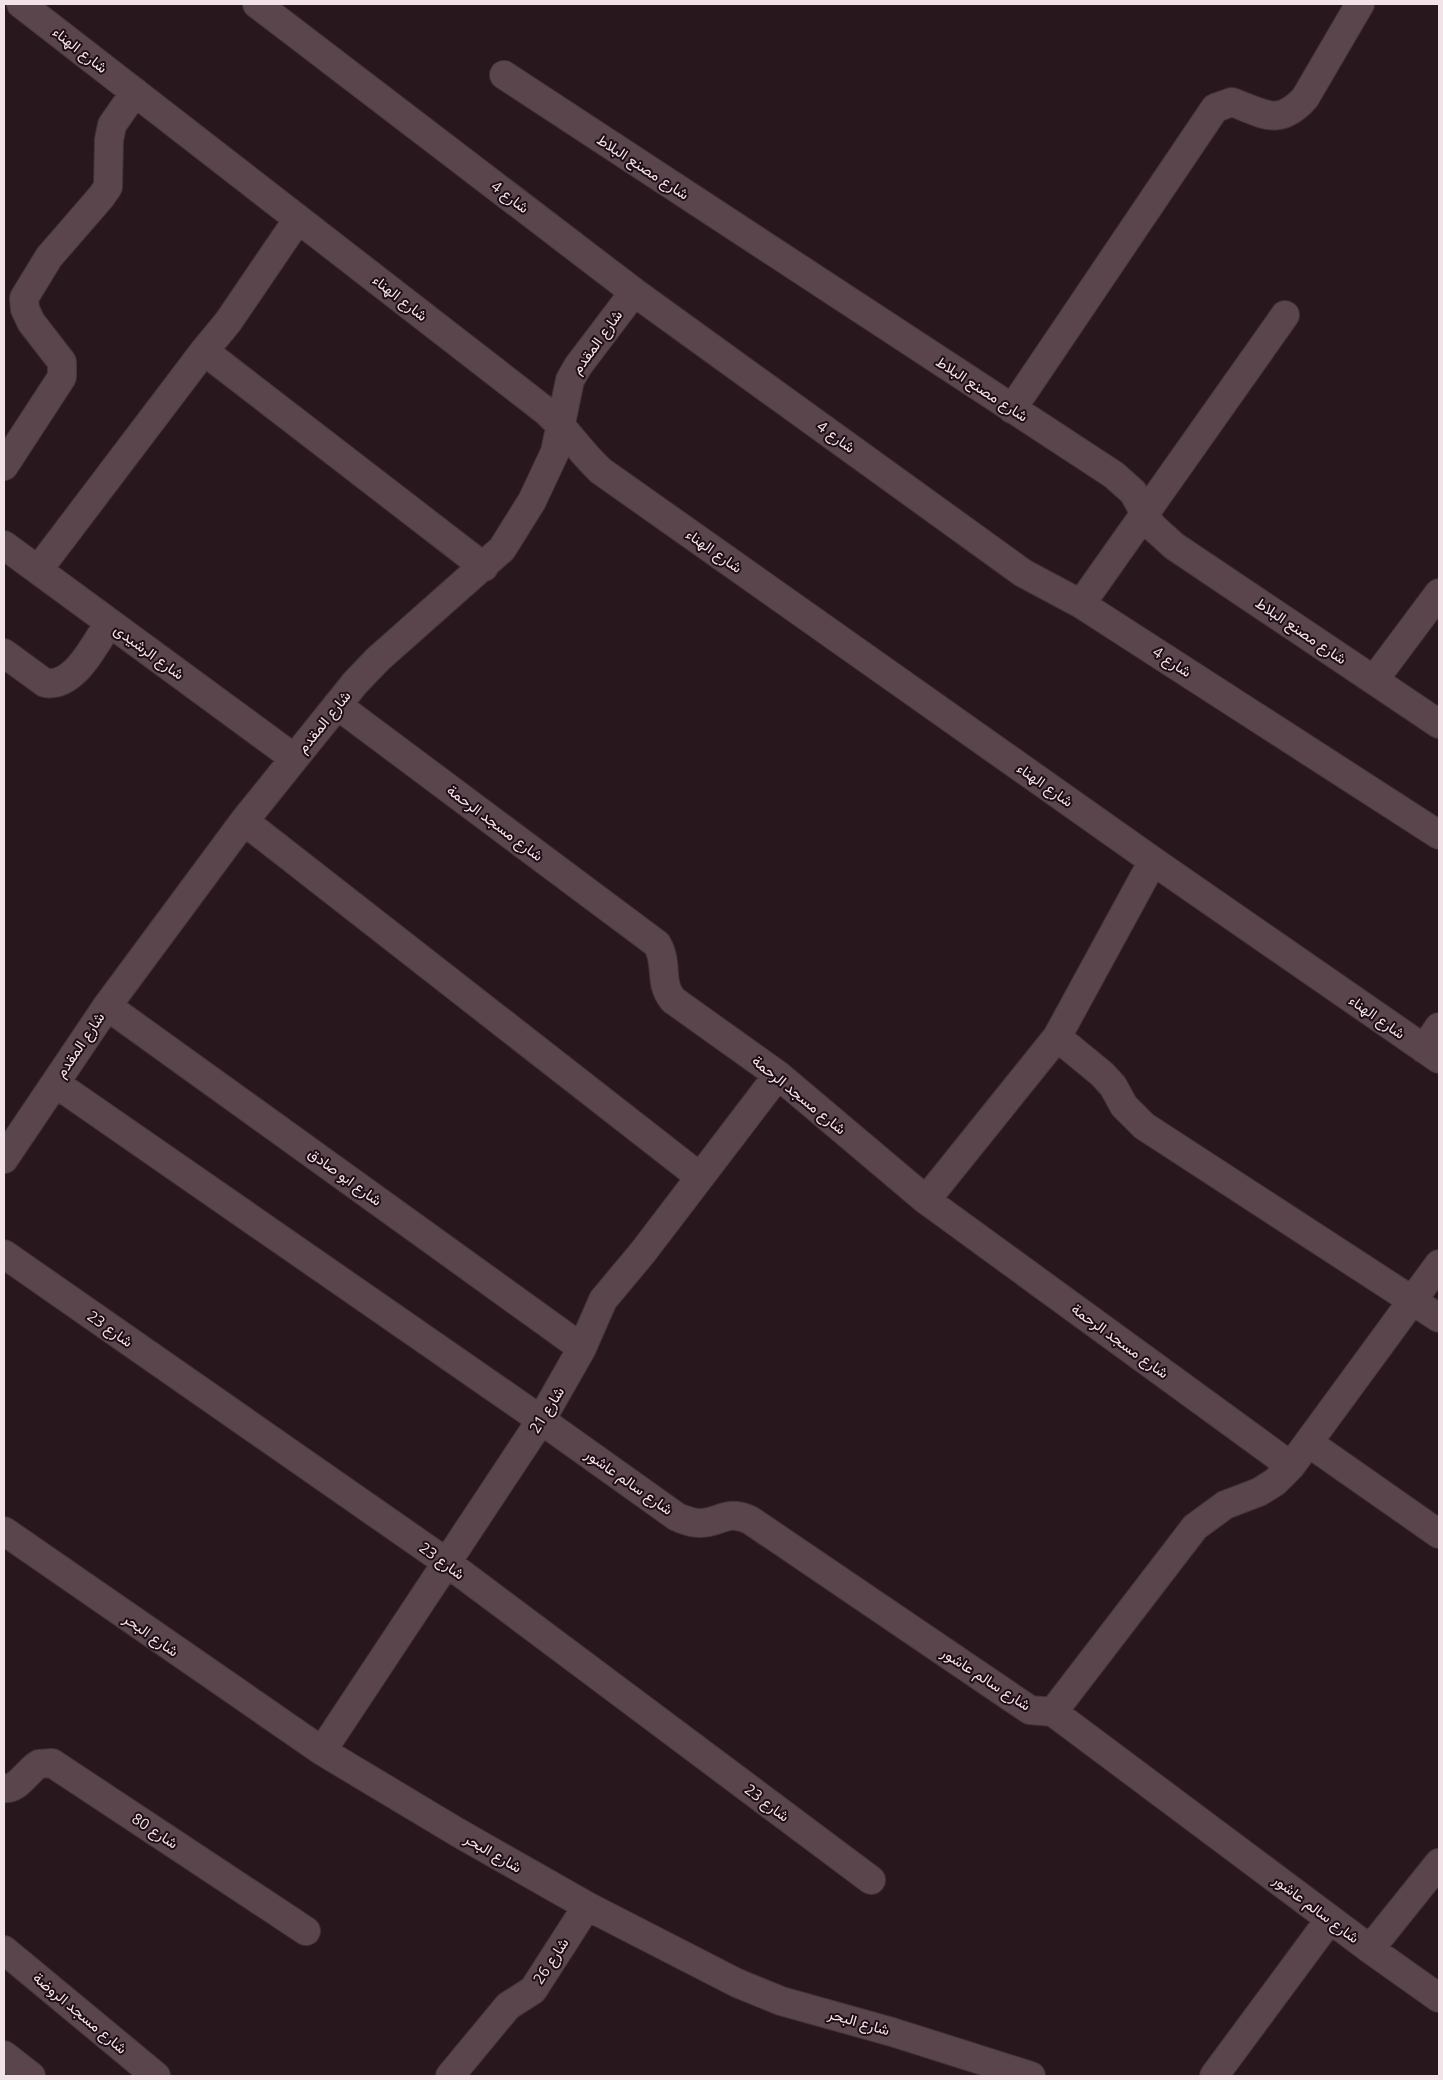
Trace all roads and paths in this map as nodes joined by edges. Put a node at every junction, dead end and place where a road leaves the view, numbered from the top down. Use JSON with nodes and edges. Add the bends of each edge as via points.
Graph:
{"nodes":[{"id":1,"x":21,"y":4,"type":"edge"},
{"id":2,"x":257,"y":4,"type":"edge"},
{"id":3,"x":1360,"y":4,"type":"edge"},
{"id":4,"x":504,"y":75,"type":"dead end"},
{"id":5,"x":135,"y":92,"type":"junction"},
{"id":6,"x":298,"y":219,"type":"junction"},
{"id":7,"x":634,"y":292,"type":"junction"},
{"id":8,"x":1285,"y":315,"type":"dead end"},
{"id":9,"x":204,"y":351,"type":"junction"},
{"id":10,"x":1012,"y":409,"type":"junction"},
{"id":11,"x":561,"y":424,"type":"junction"},
{"id":12,"x":4,"y":466,"type":"edge"},
{"id":13,"x":1144,"y":514,"type":"junction"},
{"id":14,"x":4,"y":545,"type":"edge"},
{"id":15,"x":484,"y":567,"type":"junction"},
{"id":16,"x":38,"y":570,"type":"junction"},
{"id":17,"x":1439,"y":593,"type":"edge"},
{"id":18,"x":1081,"y":604,"type":"junction"},
{"id":19,"x":109,"y":623,"type":"junction"},
{"id":20,"x":4,"y":654,"type":"edge"},
{"id":21,"x":1374,"y":680,"type":"junction"},
{"id":22,"x":337,"y":705,"type":"junction"},
{"id":23,"x":1439,"y":724,"type":"edge"},
{"id":24,"x":294,"y":758,"type":"junction"},
{"id":25,"x":244,"y":821,"type":"junction"},
{"id":26,"x":1439,"y":835,"type":"edge"},
{"id":27,"x":1153,"y":861,"type":"junction"},
{"id":28,"x":107,"y":1006,"type":"junction"},
{"id":29,"x":1439,"y":1027,"type":"edge"},
{"id":30,"x":1057,"y":1038,"type":"junction"},
{"id":31,"x":1432,"y":1054,"type":"edge"},
{"id":32,"x":778,"y":1075,"type":"junction"},
{"id":33,"x":55,"y":1083,"type":"junction"},
{"id":34,"x":12,"y":1129,"type":"edge"},
{"id":35,"x":4,"y":1159,"type":"edge"},
{"id":36,"x":700,"y":1177,"type":"junction"},
{"id":37,"x":926,"y":1200,"type":"junction"},
{"id":38,"x":4,"y":1254,"type":"edge"},
{"id":39,"x":1439,"y":1264,"type":"edge"},
{"id":40,"x":1412,"y":1301,"type":"junction"},
{"id":41,"x":1439,"y":1318,"type":"edge"},
{"id":42,"x":582,"y":1348,"type":"junction"},
{"id":43,"x":541,"y":1420,"type":"junction"},
{"id":44,"x":1309,"y":1443,"type":"junction"},
{"id":45,"x":1291,"y":1466,"type":"junction"},
{"id":46,"x":4,"y":1532,"type":"edge"},
{"id":47,"x":1439,"y":1534,"type":"edge"},
{"id":48,"x":446,"y":1562,"type":"junction"},
{"id":49,"x":1054,"y":1712,"type":"junction"},
{"id":50,"x":322,"y":1751,"type":"junction"},
{"id":51,"x":4,"y":1788,"type":"edge"},
{"id":52,"x":1439,"y":1863,"type":"edge"},
{"id":53,"x":872,"y":1880,"type":"dead end"},
{"id":54,"x":587,"y":1906,"type":"junction"},
{"id":55,"x":1330,"y":1919,"type":"junction"},
{"id":56,"x":306,"y":1931,"type":"dead end"},
{"id":57,"x":1370,"y":1949,"type":"junction"},
{"id":58,"x":4,"y":1950,"type":"edge"},
{"id":59,"x":1439,"y":1998,"type":"edge"},
{"id":60,"x":4,"y":2055,"type":"edge"},
{"id":61,"x":31,"y":2076,"type":"edge"},
{"id":62,"x":156,"y":2076,"type":"edge"},
{"id":63,"x":450,"y":2076,"type":"edge"},
{"id":64,"x":1031,"y":2076,"type":"edge"},
{"id":65,"x":1214,"y":2076,"type":"edge"}],
"edges":[{"from":1,"to":5,"type":"street","name":"شارع الهناء"},
{"from":2,"to":7,"type":"street","name":"شارع 4"},
{"from":3,"to":10,"type":"street","via":[[1296,108],[1287,114],[1274,116],[1232,102],[1215,108]]},
{"from":4,"to":10,"type":"street","name":"شارع مصنع البلاط"},
{"from":5,"to":6,"type":"street","name":"شارع الهناء"},
{"from":5,"to":12,"type":"street","via":[[112,125],[108,187],[49,257],[24,298],[31,322],[62,362],[62,377]]},
{"from":6,"to":9,"type":"street","via":[[228,322]]},
{"from":6,"to":11,"type":"street","name":"شارع الهناء"},
{"from":7,"to":11,"type":"street","name":"شارع المقدم","via":[[570,380]]},
{"from":7,"to":18,"type":"street","name":"شارع 4","via":[[1023,572]]},
{"from":8,"to":13,"type":"street"},
{"from":9,"to":15,"type":"street"},
{"from":9,"to":16,"type":"street"},
{"from":10,"to":13,"type":"street","name":"شارع مصنع البلاط","via":[[1124,483],[1133,492]]},
{"from":11,"to":15,"type":"street","name":"شارع المقدم","via":[[555,452],[532,500],[502,549]]},
{"from":11,"to":27,"type":"street","name":"شارع الهناء","via":[[601,471]]},
{"from":13,"to":18,"type":"street"},
{"from":13,"to":21,"type":"street","name":"شارع مصنع البلاط","via":[[1174,546]]},
{"from":14,"to":16,"type":"street","name":"شارع الرشيدى"},
{"from":15,"to":22,"type":"street","name":"شارع المقدم","via":[[378,659]]},
{"from":16,"to":19,"type":"street","name":"شارع الرشيدى"},
{"from":17,"to":21,"type":"street"},
{"from":18,"to":26,"type":"street","name":"شارع 4"},
{"from":19,"to":20,"type":"street","via":[[78,668],[69,678],[57,682],[45,683]]},
{"from":19,"to":24,"type":"street","name":"شارع الرشيدى"},
{"from":21,"to":23,"type":"street","name":"شارع مصنع البلاط"},
{"from":22,"to":24,"type":"street","name":"شارع المقدم"},
{"from":22,"to":32,"type":"street","name":"شارع مسجد الرحمة","via":[[657,944],[664,963],[663,982],[673,1000]]},
{"from":24,"to":25,"type":"street","name":"شارع المقدم"},
{"from":25,"to":28,"type":"street","name":"شارع المقدم"},
{"from":25,"to":36,"type":"street"},
{"from":27,"to":30,"type":"street"},
{"from":27,"to":31,"type":"street","name":"شارع الهناء"},
{"from":28,"to":33,"type":"street","name":"شارع المقدم"},
{"from":28,"to":42,"type":"street","name":"شارع ابو صادق"},
{"from":29,"to":31,"type":"street"},
{"from":30,"to":37,"type":"street"},
{"from":30,"to":40,"type":"street","via":[[1102,1074],[1124,1106],[1144,1126]]},
{"from":32,"to":36,"type":"street","name":"شارع 21"},
{"from":32,"to":37,"type":"street","name":"شارع مسجد الرحمة"},
{"from":33,"to":34,"type":"street","name":"شارع المقدم"},
{"from":33,"to":43,"type":"street","name":"شارع سالم عاشور"},
{"from":34,"to":35,"type":"street","name":"شارع المقدم"},
{"from":36,"to":42,"type":"street","name":"شارع 21","via":[[603,1300]]},
{"from":37,"to":45,"type":"street","name":"شارع مسجد الرحمة"},
{"from":38,"to":48,"type":"street","name":"شارع 23"},
{"from":39,"to":40,"type":"street"},
{"from":40,"to":41,"type":"street"},
{"from":40,"to":44,"type":"street"},
{"from":42,"to":43,"type":"street","name":"شارع 21"},
{"from":43,"to":48,"type":"street","name":"شارع 21"},
{"from":43,"to":49,"type":"street","name":"شارع سالم عاشور","via":[[677,1517],[701,1523],[731,1515],[750,1520],[1030,1710]]},
{"from":44,"to":45,"type":"street"},
{"from":44,"to":47,"type":"street"},
{"from":45,"to":49,"type":"street","via":[[1275,1482],[1225,1505],[1195,1527]]},
{"from":46,"to":50,"type":"street","name":"شارع البحر"},
{"from":48,"to":50,"type":"street","name":"شارع 21"},
{"from":48,"to":53,"type":"street","name":"شارع 23"},
{"from":49,"to":55,"type":"street","name":"شارع سالم عاشور"},
{"from":50,"to":54,"type":"street","name":"شارع البحر"},
{"from":51,"to":56,"type":"street","name":"شارع 80","via":[[14,1786],[39,1764],[52,1764]]},
{"from":52,"to":57,"type":"street"},
{"from":54,"to":63,"type":"street","name":"شارع 26","via":[[533,1990],[508,2006]]},
{"from":54,"to":64,"type":"street","name":"شارع البحر","via":[[781,2001]]},
{"from":55,"to":57,"type":"street","name":"شارع سالم عاشور"},
{"from":55,"to":65,"type":"street"},
{"from":57,"to":59,"type":"street","name":"شارع سالم عاشور"},
{"from":58,"to":62,"type":"street","name":"شارع مسجد الروضة"},
{"from":60,"to":61,"type":"street"}]}
